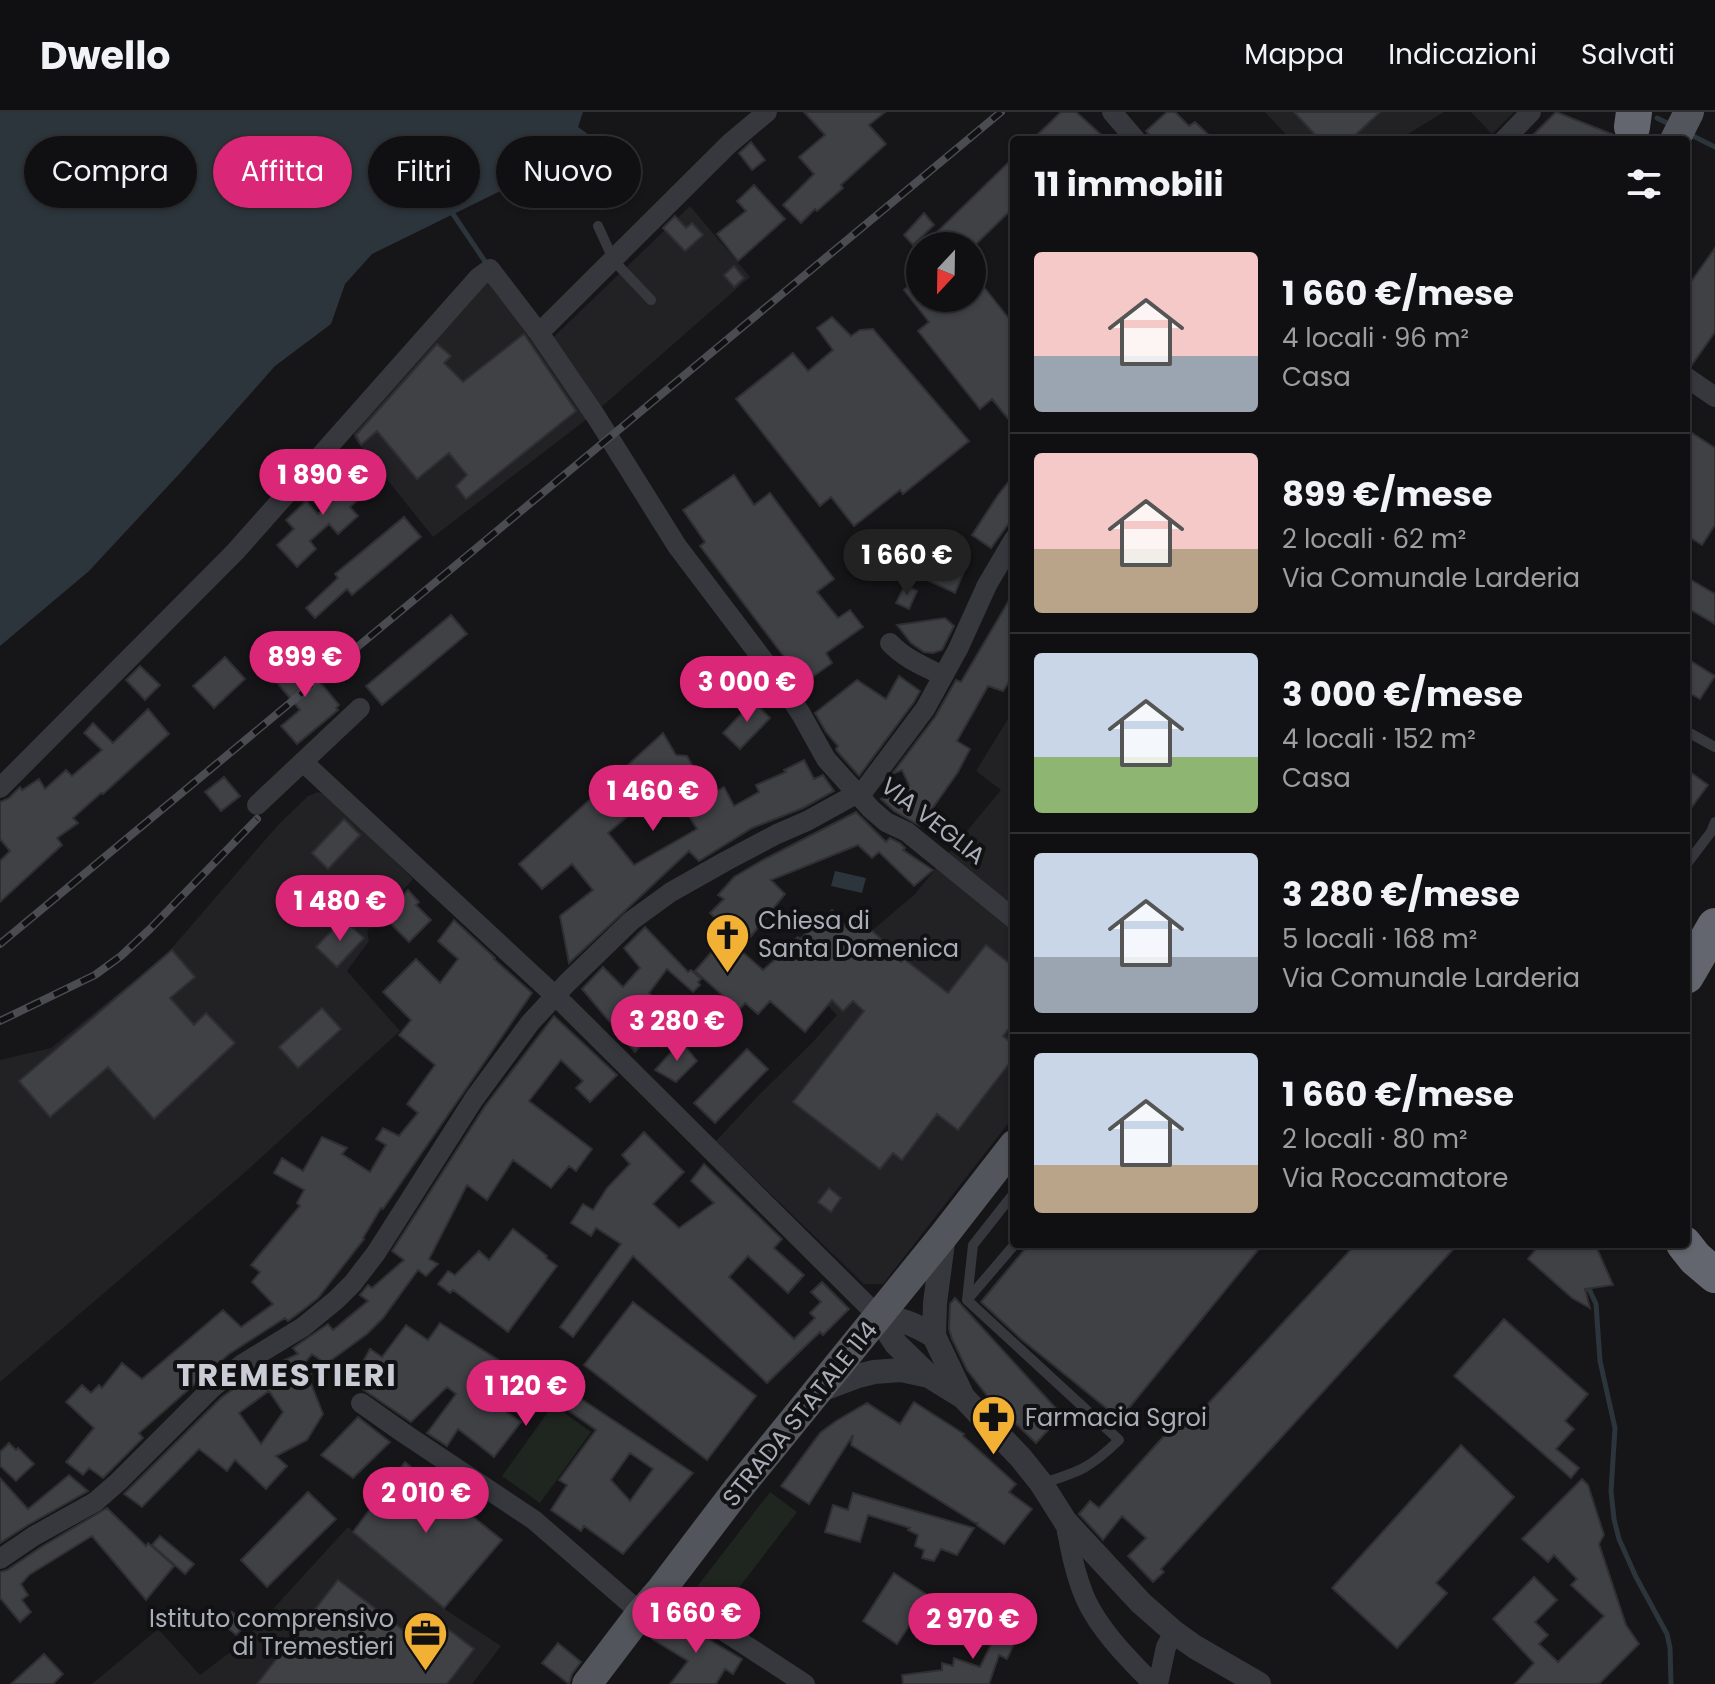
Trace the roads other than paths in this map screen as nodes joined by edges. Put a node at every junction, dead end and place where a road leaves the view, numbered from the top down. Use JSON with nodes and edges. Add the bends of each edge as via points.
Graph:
{"nodes":[{"id":1,"x":767,"y":112,"type":"edge"},
{"id":2,"x":1112,"y":112,"type":"edge"},
{"id":3,"x":1531,"y":112,"type":"edge"},
{"id":4,"x":1689,"y":112,"type":"edge"},
{"id":5,"x":1133,"y":136,"type":"edge"},
{"id":6,"x":1508,"y":136,"type":"edge"},
{"id":7,"x":1677,"y":136,"type":"edge"},
{"id":8,"x":598,"y":226,"type":"dead end"},
{"id":9,"x":614,"y":261,"type":"junction"},
{"id":10,"x":651,"y":300,"type":"dead end"},
{"id":11,"x":539,"y":333,"type":"junction"},
{"id":12,"x":1690,"y":380,"type":"edge"},
{"id":13,"x":1715,"y":397,"type":"edge"},
{"id":14,"x":1010,"y":546,"type":"edge"},
{"id":15,"x":890,"y":643,"type":"dead end"},
{"id":16,"x":943,"y":676,"type":"junction"},
{"id":17,"x":360,"y":708,"type":"dead end"},
{"id":18,"x":1690,"y":733,"type":"edge"},
{"id":19,"x":1715,"y":747,"type":"edge"},
{"id":20,"x":303,"y":762,"type":"junction"},
{"id":21,"x":0,"y":788,"type":"edge"},
{"id":22,"x":858,"y":795,"type":"junction"},
{"id":23,"x":257,"y":805,"type":"dead end"},
{"id":24,"x":1715,"y":822,"type":"edge"},
{"id":25,"x":1690,"y":860,"type":"edge"},
{"id":26,"x":1010,"y":916,"type":"edge"},
{"id":27,"x":1715,"y":926,"type":"edge"},
{"id":28,"x":1690,"y":969,"type":"edge"},
{"id":29,"x":555,"y":995,"type":"junction"},
{"id":30,"x":1010,"y":1150,"type":"edge"},
{"id":31,"x":1010,"y":1198,"type":"edge"},
{"id":32,"x":944,"y":1235,"type":"junction"},
{"id":33,"x":1012,"y":1248,"type":"edge"},
{"id":34,"x":1687,"y":1248,"type":"edge"},
{"id":35,"x":1715,"y":1275,"type":"edge"},
{"id":36,"x":967,"y":1300,"type":"junction"},
{"id":37,"x":878,"y":1316,"type":"junction"},
{"id":38,"x":934,"y":1336,"type":"junction"},
{"id":39,"x":929,"y":1376,"type":"junction"},
{"id":40,"x":818,"y":1391,"type":"junction"},
{"id":41,"x":963,"y":1397,"type":"junction"},
{"id":42,"x":361,"y":1403,"type":"dead end"},
{"id":43,"x":1041,"y":1483,"type":"junction"},
{"id":44,"x":1065,"y":1521,"type":"junction"},
{"id":45,"x":0,"y":1559,"type":"edge"},
{"id":46,"x":661,"y":1590,"type":"junction"},
{"id":47,"x":641,"y":1613,"type":"junction"},
{"id":48,"x":1174,"y":1632,"type":"junction"},
{"id":49,"x":587,"y":1684,"type":"edge"},
{"id":50,"x":805,"y":1684,"type":"edge"},
{"id":51,"x":1156,"y":1684,"type":"edge"},
{"id":52,"x":1259,"y":1684,"type":"edge"}],
"edges":[{"from":1,"to":9,"type":"street"},
{"from":2,"to":5,"type":"street"},
{"from":3,"to":6,"type":"street"},
{"from":4,"to":7,"type":"main road"},
{"from":8,"to":9,"type":"lane"},
{"from":9,"to":10,"type":"lane"},
{"from":9,"to":11,"type":"street"},
{"from":11,"to":21,"type":"street","name":"VIA VEGLIA","via":[[490,269],[479,277],[235,552]]},
{"from":11,"to":22,"type":"street","name":"VIA VEGLIA","via":[[677,546],[780,682],[826,759]]},
{"from":12,"to":13,"type":"street"},
{"from":14,"to":16,"type":"street"},
{"from":15,"to":16,"type":"street"},
{"from":16,"to":22,"type":"street","via":[[913,727]]},
{"from":17,"to":20,"type":"street"},
{"from":18,"to":19,"type":"lane"},
{"from":20,"to":23,"type":"street"},
{"from":20,"to":29,"type":"street"},
{"from":22,"to":26,"type":"street","name":"VIA VEGLIA"},
{"from":22,"to":29,"type":"street","via":[[671,892],[631,921]]},
{"from":24,"to":25,"type":"lane"},
{"from":27,"to":28,"type":"highway"},
{"from":29,"to":37,"type":"street"},
{"from":29,"to":45,"type":"street","via":[[499,1064],[376,1253],[345,1291],[314,1319],[213,1387],[95,1502]]},
{"from":30,"to":32,"type":"main road","name":"STRADA STATALE 114"},
{"from":31,"to":36,"type":"lane","via":[[973,1245]]},
{"from":32,"to":37,"type":"main road","name":"STRADA STATALE 114"},
{"from":32,"to":38,"type":"street"},
{"from":33,"to":36,"type":"lane"},
{"from":34,"to":35,"type":"highway"},
{"from":36,"to":43,"type":"lane","via":[[1119,1440],[1081,1471]]},
{"from":37,"to":38,"type":"street","via":[[901,1319]]},
{"from":37,"to":39,"type":"street","via":[[896,1344]]},
{"from":37,"to":40,"type":"main road","name":"STRADA STATALE 114"},
{"from":38,"to":41,"type":"street"},
{"from":39,"to":40,"type":"street","via":[[874,1372]]},
{"from":39,"to":41,"type":"street"},
{"from":40,"to":46,"type":"main road","name":"STRADA STATALE 114"},
{"from":41,"to":43,"type":"street"},
{"from":42,"to":47,"type":"street","via":[[534,1520]]},
{"from":43,"to":44,"type":"street"},
{"from":44,"to":48,"type":"street"},
{"from":44,"to":51,"type":"street","via":[[1074,1568],[1091,1609]]},
{"from":46,"to":47,"type":"main road","name":"STRADA STATALE 114"},
{"from":46,"to":50,"type":"street"},
{"from":47,"to":49,"type":"main road","name":"STRADA STATALE 114"},
{"from":48,"to":51,"type":"street"},
{"from":48,"to":52,"type":"street"}]}
